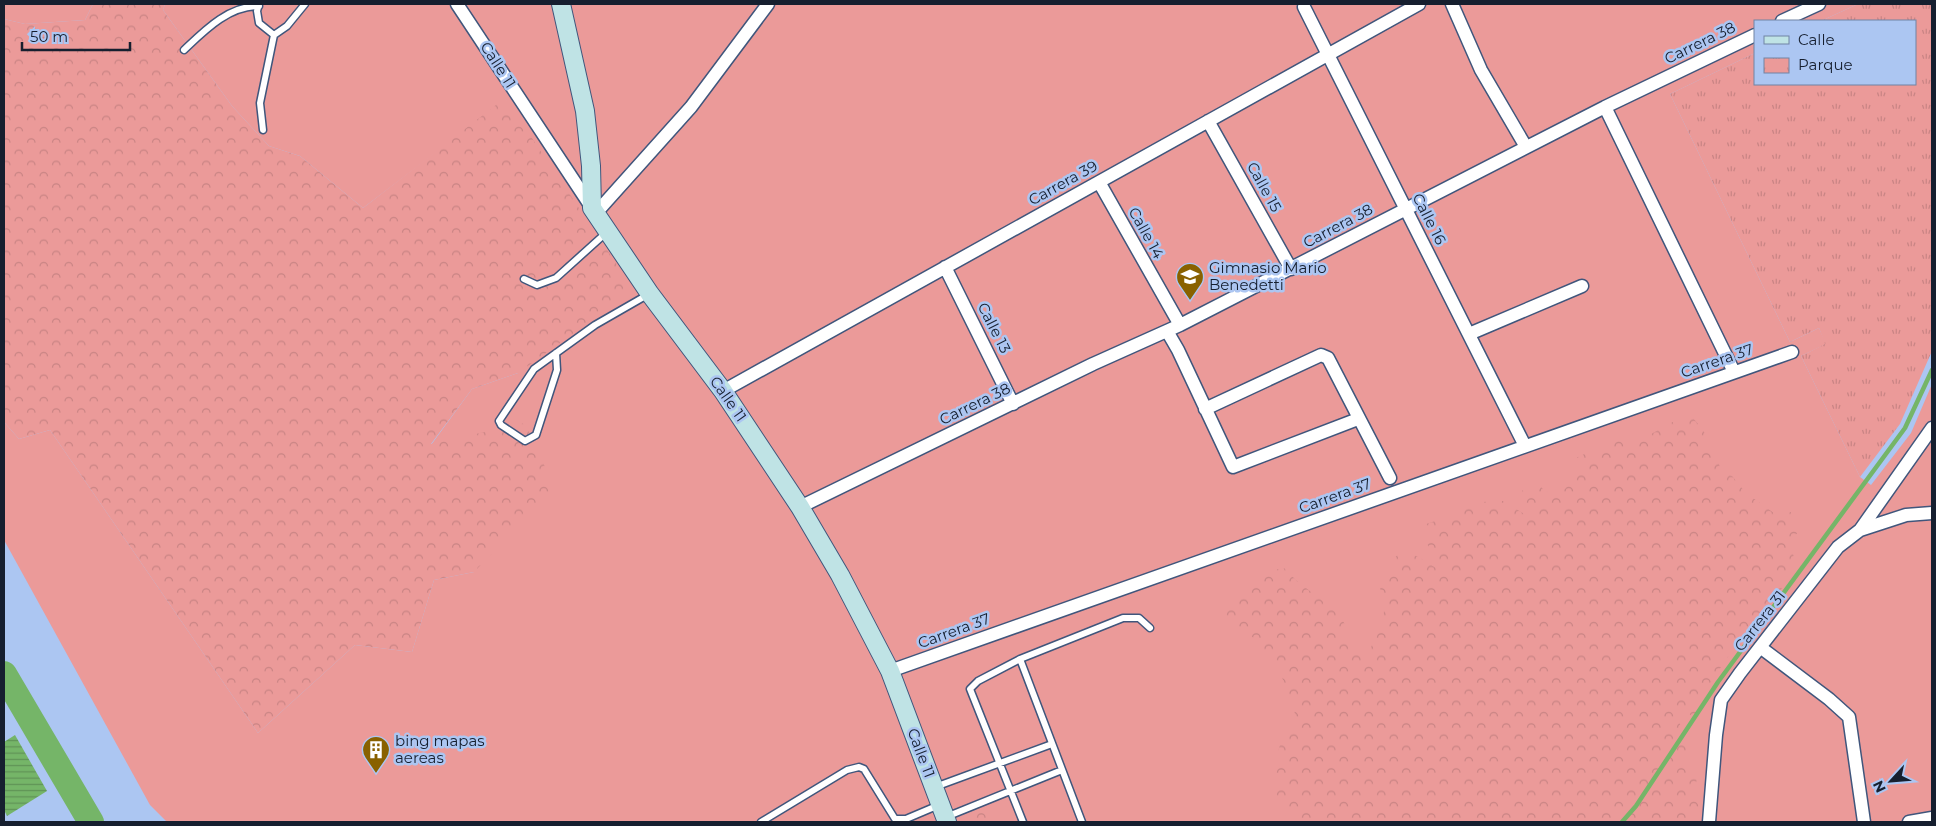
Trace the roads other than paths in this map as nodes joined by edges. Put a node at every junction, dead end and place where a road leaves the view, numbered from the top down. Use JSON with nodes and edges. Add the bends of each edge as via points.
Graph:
{"nodes":[{"id":1,"x":305,"y":4,"type":"edge"},
{"id":2,"x":457,"y":4,"type":"edge"},
{"id":3,"x":561,"y":4,"type":"edge"},
{"id":4,"x":768,"y":4,"type":"edge"},
{"id":5,"x":1419,"y":4,"type":"edge"},
{"id":6,"x":1452,"y":4,"type":"edge"},
{"id":7,"x":1819,"y":4,"type":"edge"},
{"id":8,"x":259,"y":5,"type":"edge"},
{"id":9,"x":1304,"y":7,"type":"dead end"},
{"id":10,"x":1784,"y":20,"type":"edge"},
{"id":11,"x":274,"y":35,"type":"junction"},
{"id":12,"x":1754,"y":35,"type":"edge"},
{"id":13,"x":184,"y":50,"type":"dead end"},
{"id":14,"x":1327,"y":55,"type":"junction"},
{"id":15,"x":1605,"y":107,"type":"junction"},
{"id":16,"x":1208,"y":121,"type":"junction"},
{"id":17,"x":264,"y":130,"type":"dead end"},
{"id":18,"x":1526,"y":147,"type":"junction"},
{"id":19,"x":1099,"y":182,"type":"junction"},
{"id":20,"x":1405,"y":209,"type":"junction"},
{"id":21,"x":594,"y":211,"type":"junction"},
{"id":22,"x":608,"y":231,"type":"junction"},
{"id":23,"x":945,"y":267,"type":"junction"},
{"id":24,"x":1291,"y":269,"type":"junction"},
{"id":25,"x":524,"y":279,"type":"dead end"},
{"id":26,"x":1582,"y":286,"type":"dead end"},
{"id":27,"x":650,"y":294,"type":"junction"},
{"id":28,"x":1180,"y":326,"type":"junction"},
{"id":29,"x":1167,"y":331,"type":"junction"},
{"id":30,"x":1469,"y":334,"type":"junction"},
{"id":31,"x":1792,"y":352,"type":"dead end"},
{"id":32,"x":556,"y":353,"type":"junction"},
{"id":33,"x":1734,"y":372,"type":"junction"},
{"id":34,"x":723,"y":390,"type":"junction"},
{"id":35,"x":1013,"y":404,"type":"junction"},
{"id":36,"x":1205,"y":409,"type":"junction"},
{"id":37,"x":1358,"y":419,"type":"junction"},
{"id":38,"x":1932,"y":428,"type":"edge"},
{"id":39,"x":1525,"y":446,"type":"junction"},
{"id":40,"x":1390,"y":478,"type":"dead end"},
{"id":41,"x":800,"y":507,"type":"junction"},
{"id":42,"x":1932,"y":513,"type":"edge"},
{"id":43,"x":1860,"y":530,"type":"junction"},
{"id":44,"x":1150,"y":628,"type":"dead end"},
{"id":45,"x":1760,"y":647,"type":"junction"},
{"id":46,"x":1020,"y":659,"type":"junction"},
{"id":47,"x":890,"y":672,"type":"junction"},
{"id":48,"x":1052,"y":744,"type":"junction"},
{"id":49,"x":999,"y":763,"type":"junction"},
{"id":50,"x":1062,"y":770,"type":"junction"},
{"id":51,"x":934,"y":788,"type":"junction"},
{"id":52,"x":1011,"y":791,"type":"junction"},
{"id":53,"x":944,"y":815,"type":"edge"},
{"id":54,"x":1932,"y":818,"type":"edge"},
{"id":55,"x":761,"y":822,"type":"edge"},
{"id":56,"x":1023,"y":822,"type":"edge"},
{"id":57,"x":1082,"y":822,"type":"edge"},
{"id":58,"x":1709,"y":822,"type":"edge"},
{"id":59,"x":1864,"y":822,"type":"edge"},
{"id":60,"x":1909,"y":822,"type":"edge"}],
"edges":[{"from":1,"to":11,"type":"lane","via":[[287,26]]},
{"from":2,"to":21,"type":"street","name":"Calle 11"},
{"from":3,"to":21,"type":"main road","via":[[585,111]]},
{"from":4,"to":21,"type":"street","via":[[691,107]]},
{"from":5,"to":14,"type":"street","name":"Carrera 39"},
{"from":6,"to":18,"type":"street","via":[[1481,70]]},
{"from":7,"to":10,"type":"street"},
{"from":8,"to":11,"type":"lane","via":[[259,23]]},
{"from":8,"to":13,"type":"lane","via":[[246,6],[212,24]]},
{"from":9,"to":14,"type":"street","name":"Calle 16"},
{"from":11,"to":17,"type":"lane","via":[[260,103]]},
{"from":12,"to":15,"type":"street","name":"Carrera 38"},
{"from":14,"to":16,"type":"street","name":"Carrera 39"},
{"from":14,"to":20,"type":"street","name":"Calle 16"},
{"from":15,"to":18,"type":"street","name":"Carrera 38"},
{"from":15,"to":33,"type":"street"},
{"from":16,"to":19,"type":"street","name":"Carrera 39"},
{"from":16,"to":24,"type":"street","name":"Calle 15"},
{"from":18,"to":20,"type":"street","name":"Carrera 38"},
{"from":19,"to":23,"type":"street","name":"Carrera 39"},
{"from":19,"to":28,"type":"street","name":"Calle 14"},
{"from":20,"to":24,"type":"street","name":"Carrera 38"},
{"from":20,"to":30,"type":"street","name":"Calle 16"},
{"from":21,"to":22,"type":"main road","name":"Calle 11"},
{"from":22,"to":25,"type":"lane","via":[[556,278],[537,285]]},
{"from":22,"to":27,"type":"main road","name":"Calle 11"},
{"from":23,"to":34,"type":"street","name":"Carrera 39"},
{"from":23,"to":35,"type":"street","name":"Calle 13"},
{"from":24,"to":28,"type":"street","name":"Carrera 38"},
{"from":26,"to":30,"type":"street"},
{"from":27,"to":32,"type":"lane","via":[[595,325]]},
{"from":27,"to":34,"type":"main road","name":"Calle 11"},
{"from":28,"to":29,"type":"street","name":"Carrera 38"},
{"from":29,"to":35,"type":"street","name":"Carrera 38"},
{"from":29,"to":36,"type":"street"},
{"from":30,"to":39,"type":"street","name":"Calle 16"},
{"from":31,"to":33,"type":"street","name":"Carrera 37"},
{"from":32,"to":32,"type":"lane","via":[[534,369],[499,420],[501,426],[525,440],[536,435],[557,370]]},
{"from":33,"to":39,"type":"street","name":"Carrera 37"},
{"from":34,"to":41,"type":"main road","name":"Calle 11"},
{"from":35,"to":41,"type":"street","name":"Carrera 38"},
{"from":36,"to":37,"type":"street","via":[[1234,467]]},
{"from":36,"to":37,"type":"street","via":[[1321,355],[1328,358]]},
{"from":37,"to":40,"type":"street"},
{"from":38,"to":43,"type":"street"},
{"from":39,"to":47,"type":"street","name":"Carrera 37"},
{"from":41,"to":47,"type":"main road","name":"Calle 11","via":[[840,575]]},
{"from":42,"to":43,"type":"street","name":"Carrera 31","via":[[1906,515]]},
{"from":43,"to":45,"type":"street","name":"Carrera 31","via":[[1838,547]]},
{"from":44,"to":46,"type":"lane","via":[[1139,618],[1123,618]]},
{"from":45,"to":58,"type":"street","name":"Carrera 31","via":[[1721,700]]},
{"from":45,"to":59,"type":"street","via":[[1849,717]]},
{"from":46,"to":48,"type":"lane"},
{"from":46,"to":49,"type":"lane","via":[[978,680],[970,689]]},
{"from":47,"to":51,"type":"main road","name":"Calle 11"},
{"from":48,"to":49,"type":"lane"},
{"from":48,"to":50,"type":"lane"},
{"from":49,"to":51,"type":"lane"},
{"from":49,"to":52,"type":"lane"},
{"from":50,"to":52,"type":"lane"},
{"from":50,"to":57,"type":"lane"},
{"from":51,"to":53,"type":"main road","name":"Calle 11"},
{"from":52,"to":53,"type":"lane"},
{"from":52,"to":56,"type":"lane"},
{"from":53,"to":55,"type":"lane","via":[[895,819],[864,769],[859,767],[847,770]]},
{"from":54,"to":60,"type":"street"}]}
